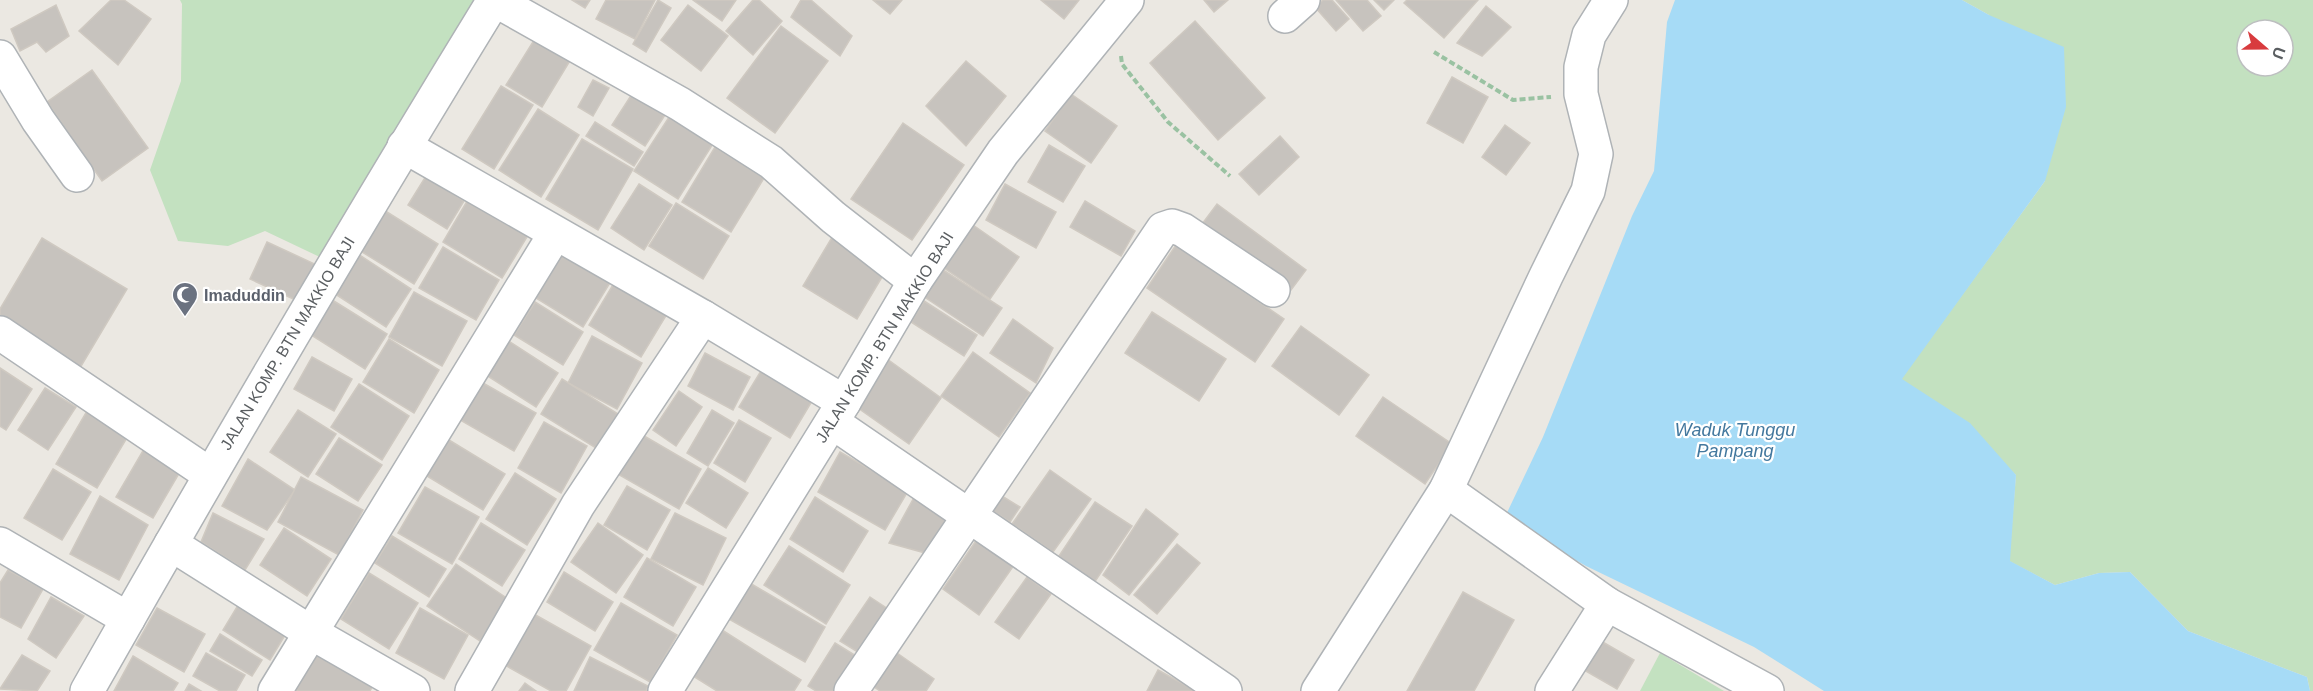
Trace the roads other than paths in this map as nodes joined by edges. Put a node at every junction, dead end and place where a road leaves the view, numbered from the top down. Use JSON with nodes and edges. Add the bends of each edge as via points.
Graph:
{"nodes":[{"id":1,"x":494,"y":0,"type":"edge"},
{"id":2,"x":1611,"y":0,"type":"edge"},
{"id":3,"x":1118,"y":3,"type":"edge"},
{"id":4,"x":0,"y":57,"type":"edge"},
{"id":5,"x":404,"y":146,"type":"junction"},
{"id":6,"x":77,"y":175,"type":"dead end"},
{"id":7,"x":555,"y":234,"type":"junction"},
{"id":8,"x":915,"y":281,"type":"junction"},
{"id":9,"x":1272,"y":291,"type":"dead end"},
{"id":10,"x":703,"y":317,"type":"junction"},
{"id":11,"x":0,"y":333,"type":"edge"},
{"id":12,"x":838,"y":412,"type":"junction"},
{"id":13,"x":209,"y":474,"type":"junction"},
{"id":14,"x":1446,"y":490,"type":"junction"},
{"id":15,"x":970,"y":516,"type":"junction"},
{"id":16,"x":0,"y":544,"type":"edge"},
{"id":17,"x":171,"y":544,"type":"junction"},
{"id":18,"x":1607,"y":604,"type":"junction"},
{"id":19,"x":128,"y":619,"type":"junction"},
{"id":20,"x":310,"y":632,"type":"junction"},
{"id":21,"x":87,"y":691,"type":"edge"},
{"id":22,"x":276,"y":691,"type":"edge"},
{"id":23,"x":413,"y":691,"type":"edge"},
{"id":24,"x":472,"y":691,"type":"edge"},
{"id":25,"x":665,"y":691,"type":"edge"},
{"id":26,"x":851,"y":691,"type":"edge"},
{"id":27,"x":1225,"y":691,"type":"edge"},
{"id":28,"x":1318,"y":691,"type":"edge"},
{"id":29,"x":1552,"y":691,"type":"edge"},
{"id":30,"x":1767,"y":691,"type":"edge"}],
"edges":[{"from":1,"to":5,"type":"street","name":"JALAN KOMP. BTN MAKKIO BAJI"},
{"from":1,"to":8,"type":"street","via":[[680,104],[771,162]]},
{"from":2,"to":14,"type":"street","via":[[1589,35],[1581,67],[1581,94],[1596,154],[1588,191]]},
{"from":3,"to":8,"type":"street","name":"JALAN KOMP. BTN MAKKIO BAJI","via":[[1003,152]]},
{"from":4,"to":6,"type":"street"},
{"from":5,"to":7,"type":"street"},
{"from":5,"to":13,"type":"street","name":"JALAN KOMP. BTN MAKKIO BAJI"},
{"from":7,"to":10,"type":"street"},
{"from":7,"to":20,"type":"street"},
{"from":8,"to":12,"type":"street","name":"JALAN KOMP. BTN MAKKIO BAJI"},
{"from":9,"to":15,"type":"street","via":[[1183,230],[1172,226],[1163,229]]},
{"from":10,"to":12,"type":"street"},
{"from":10,"to":24,"type":"street","via":[[578,505]]},
{"from":11,"to":13,"type":"street"},
{"from":12,"to":15,"type":"street"},
{"from":12,"to":25,"type":"street","name":"JALAN KOMP. BTN MAKKIO BAJI"},
{"from":13,"to":17,"type":"street","name":"JALAN KOMP. BTN MAKKIO BAJI"},
{"from":14,"to":18,"type":"street"},
{"from":14,"to":28,"type":"street"},
{"from":15,"to":26,"type":"street"},
{"from":15,"to":27,"type":"street"},
{"from":16,"to":19,"type":"street"},
{"from":17,"to":19,"type":"street","name":"JALAN KOMP. BTN MAKKIO BAJI"},
{"from":17,"to":20,"type":"street"},
{"from":18,"to":29,"type":"street"},
{"from":18,"to":30,"type":"street"},
{"from":19,"to":21,"type":"street","name":"JALAN KOMP. BTN MAKKIO BAJI"},
{"from":20,"to":22,"type":"street"},
{"from":20,"to":23,"type":"street"}]}
